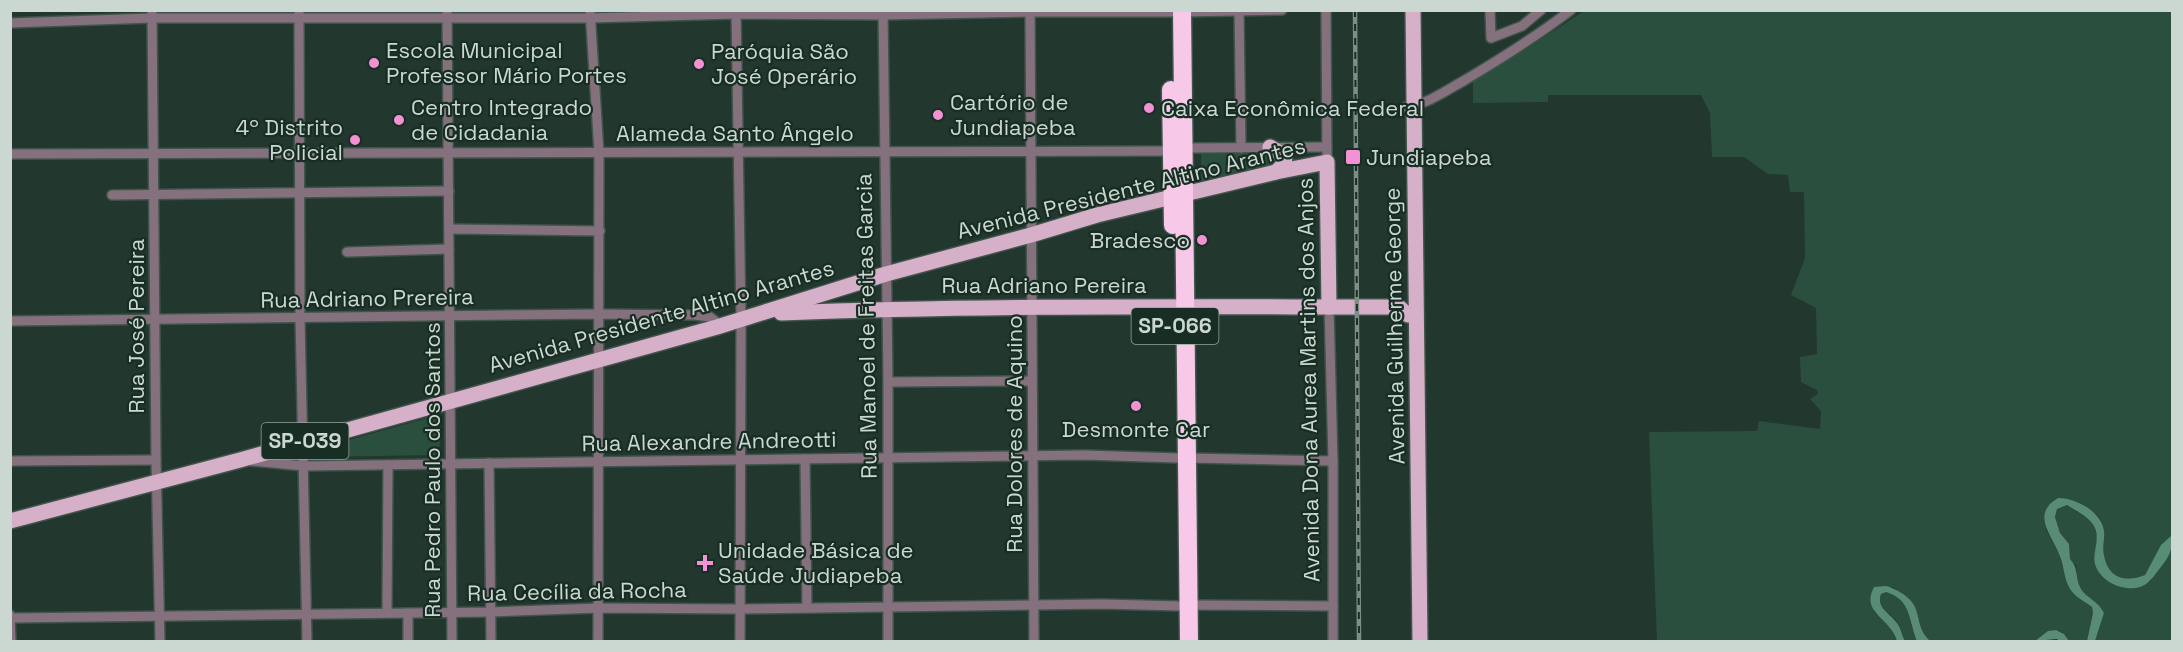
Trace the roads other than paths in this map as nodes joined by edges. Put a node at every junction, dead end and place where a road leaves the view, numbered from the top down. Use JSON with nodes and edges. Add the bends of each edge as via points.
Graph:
{"nodes":[{"id":1,"x":1282,"y":10,"type":"edge"},
{"id":2,"x":1326,"y":10,"type":"edge"},
{"id":3,"x":1406,"y":10,"type":"edge"},
{"id":4,"x":1413,"y":10,"type":"edge"},
{"id":5,"x":1490,"y":10,"type":"edge"},
{"id":6,"x":1541,"y":10,"type":"edge"},
{"id":7,"x":1571,"y":10,"type":"edge"},
{"id":8,"x":1030,"y":11,"type":"edge"},
{"id":9,"x":1177,"y":11,"type":"edge"},
{"id":10,"x":1239,"y":11,"type":"edge"},
{"id":11,"x":696,"y":13,"type":"edge"},
{"id":12,"x":736,"y":13,"type":"edge"},
{"id":13,"x":883,"y":13,"type":"edge"},
{"id":14,"x":152,"y":14,"type":"edge"},
{"id":15,"x":447,"y":14,"type":"edge"},
{"id":16,"x":590,"y":14,"type":"edge"},
{"id":17,"x":299,"y":15,"type":"edge"},
{"id":18,"x":10,"y":23,"type":"edge"},
{"id":19,"x":1410,"y":106,"type":"junction"},
{"id":20,"x":1270,"y":147,"type":"junction"},
{"id":21,"x":1241,"y":148,"type":"junction"},
{"id":22,"x":1178,"y":150,"type":"junction"},
{"id":23,"x":737,"y":152,"type":"junction"},
{"id":24,"x":884,"y":152,"type":"junction"},
{"id":25,"x":1031,"y":152,"type":"junction"},
{"id":26,"x":154,"y":153,"type":"junction"},
{"id":27,"x":299,"y":153,"type":"junction"},
{"id":28,"x":449,"y":153,"type":"junction"},
{"id":29,"x":599,"y":153,"type":"junction"},
{"id":30,"x":10,"y":154,"type":"edge"},
{"id":31,"x":1327,"y":155,"type":"junction"},
{"id":32,"x":1276,"y":172,"type":"junction"},
{"id":33,"x":300,"y":192,"type":"junction"},
{"id":34,"x":449,"y":192,"type":"junction"},
{"id":35,"x":112,"y":195,"type":"dead end"},
{"id":36,"x":155,"y":195,"type":"junction"},
{"id":37,"x":1179,"y":195,"type":"junction"},
{"id":38,"x":449,"y":228,"type":"junction"},
{"id":39,"x":600,"y":231,"type":"junction"},
{"id":40,"x":1031,"y":235,"type":"junction"},
{"id":41,"x":449,"y":249,"type":"junction"},
{"id":42,"x":347,"y":252,"type":"dead end"},
{"id":43,"x":886,"y":274,"type":"junction"},
{"id":44,"x":1180,"y":306,"type":"junction"},
{"id":45,"x":1329,"y":307,"type":"junction"},
{"id":46,"x":1405,"y":307,"type":"junction"},
{"id":47,"x":1032,"y":308,"type":"junction"},
{"id":48,"x":887,"y":309,"type":"junction"},
{"id":49,"x":599,"y":314,"type":"junction"},
{"id":50,"x":760,"y":314,"type":"junction"},
{"id":51,"x":450,"y":317,"type":"junction"},
{"id":52,"x":300,"y":318,"type":"junction"},
{"id":53,"x":155,"y":320,"type":"junction"},
{"id":54,"x":741,"y":320,"type":"junction"},
{"id":55,"x":10,"y":321,"type":"edge"},
{"id":56,"x":717,"y":327,"type":"junction"},
{"id":57,"x":599,"y":360,"type":"junction"},
{"id":58,"x":1032,"y":381,"type":"junction"},
{"id":59,"x":888,"y":382,"type":"junction"},
{"id":60,"x":451,"y":400,"type":"junction"},
{"id":61,"x":304,"y":441,"type":"junction"},
{"id":62,"x":1033,"y":456,"type":"junction"},
{"id":63,"x":887,"y":458,"type":"junction"},
{"id":64,"x":1183,"y":458,"type":"junction"},
{"id":65,"x":806,"y":459,"type":"junction"},
{"id":66,"x":156,"y":460,"type":"junction"},
{"id":67,"x":240,"y":460,"type":"junction"},
{"id":68,"x":739,"y":460,"type":"junction"},
{"id":69,"x":10,"y":461,"type":"edge"},
{"id":70,"x":599,"y":461,"type":"junction"},
{"id":71,"x":1333,"y":461,"type":"junction"},
{"id":72,"x":489,"y":463,"type":"junction"},
{"id":73,"x":451,"y":464,"type":"junction"},
{"id":74,"x":388,"y":465,"type":"junction"},
{"id":75,"x":304,"y":466,"type":"junction"},
{"id":76,"x":156,"y":481,"type":"junction"},
{"id":77,"x":10,"y":521,"type":"edge"},
{"id":78,"x":1034,"y":605,"type":"junction"},
{"id":79,"x":1185,"y":605,"type":"junction"},
{"id":80,"x":1333,"y":606,"type":"junction"},
{"id":81,"x":888,"y":607,"type":"junction"},
{"id":82,"x":599,"y":608,"type":"junction"},
{"id":83,"x":807,"y":608,"type":"junction"},
{"id":84,"x":740,"y":609,"type":"junction"},
{"id":85,"x":452,"y":612,"type":"junction"},
{"id":86,"x":491,"y":612,"type":"junction"},
{"id":87,"x":387,"y":613,"type":"junction"},
{"id":88,"x":408,"y":613,"type":"junction"},
{"id":89,"x":306,"y":614,"type":"junction"},
{"id":90,"x":10,"y":616,"type":"edge"},
{"id":91,"x":159,"y":616,"type":"junction"},
{"id":92,"x":11,"y":642,"type":"edge"},
{"id":93,"x":159,"y":642,"type":"edge"},
{"id":94,"x":307,"y":642,"type":"edge"},
{"id":95,"x":408,"y":642,"type":"edge"},
{"id":96,"x":452,"y":642,"type":"edge"},
{"id":97,"x":491,"y":642,"type":"edge"},
{"id":98,"x":598,"y":642,"type":"edge"},
{"id":99,"x":740,"y":642,"type":"edge"},
{"id":100,"x":888,"y":642,"type":"edge"},
{"id":101,"x":1034,"y":642,"type":"edge"},
{"id":102,"x":1179,"y":642,"type":"edge"},
{"id":103,"x":1189,"y":642,"type":"edge"},
{"id":104,"x":1333,"y":642,"type":"edge"},
{"id":105,"x":1410,"y":642,"type":"edge"},
{"id":106,"x":1419,"y":642,"type":"edge"}],
"edges":[{"from":1,"to":10,"type":"street"},
{"from":2,"to":31,"type":"street","name":"Avenida Dona Aurea Martins dos Anjos"},
{"from":3,"to":19,"type":"main road","name":"Avenida Guilherme George"},
{"from":4,"to":19,"type":"main road","name":"Avenida Guilherme George"},
{"from":5,"to":6,"type":"street","via":[[1491,38],[1522,27]]},
{"from":7,"to":19,"type":"street","via":[[1509,54],[1434,98]]},
{"from":8,"to":9,"type":"street"},
{"from":8,"to":13,"type":"street"},
{"from":8,"to":25,"type":"street","name":"Rua Dolores de Aquino"},
{"from":9,"to":10,"type":"street"},
{"from":9,"to":22,"type":"highway","number":"SP-066"},
{"from":10,"to":21,"type":"street"},
{"from":11,"to":12,"type":"street"},
{"from":11,"to":16,"type":"street"},
{"from":12,"to":13,"type":"street"},
{"from":12,"to":23,"type":"street"},
{"from":13,"to":24,"type":"street","name":"Rua Manoel de Freitas Garcia"},
{"from":14,"to":17,"type":"street"},
{"from":14,"to":18,"type":"street"},
{"from":14,"to":26,"type":"street","name":"Rua José Pereira"},
{"from":15,"to":16,"type":"street"},
{"from":15,"to":17,"type":"street"},
{"from":15,"to":28,"type":"street","name":"Rua Pedro Paulo dos Santos"},
{"from":16,"to":29,"type":"street"},
{"from":17,"to":27,"type":"street"},
{"from":19,"to":46,"type":"main road","name":"Avenida Guilherme George"},
{"from":19,"to":106,"type":"main road","name":"Avenida Guilherme George"},
{"from":20,"to":21,"type":"street","name":"Alameda Santo Ângelo"},
{"from":20,"to":31,"type":"street","name":"Alameda Santo Ângelo"},
{"from":20,"to":32,"type":"main road","via":[[1285,156],[1284,164]]},
{"from":21,"to":22,"type":"street","name":"Alameda Santo Ângelo"},
{"from":22,"to":25,"type":"street","name":"Alameda Santo Ângelo"},
{"from":22,"to":37,"type":"highway","number":"SP-066"},
{"from":23,"to":24,"type":"street","name":"Alameda Santo Ângelo"},
{"from":23,"to":29,"type":"street","name":"Alameda Santo Ângelo"},
{"from":23,"to":54,"type":"street"},
{"from":24,"to":25,"type":"street","name":"Alameda Santo Ângelo"},
{"from":24,"to":43,"type":"street","name":"Rua Manoel de Freitas Garcia"},
{"from":25,"to":40,"type":"street","name":"Rua Dolores de Aquino"},
{"from":26,"to":27,"type":"street","name":"Alameda Santo Ângelo"},
{"from":26,"to":30,"type":"street","name":"Alameda Santo Ângelo"},
{"from":26,"to":36,"type":"street","name":"Rua José Pereira"},
{"from":27,"to":28,"type":"street","name":"Alameda Santo Ângelo"},
{"from":27,"to":33,"type":"street"},
{"from":28,"to":29,"type":"street","name":"Alameda Santo Ângelo"},
{"from":28,"to":34,"type":"street","name":"Rua Pedro Paulo dos Santos"},
{"from":29,"to":39,"type":"street"},
{"from":31,"to":32,"type":"main road","name":"Avenida Presidente Altino Arantes"},
{"from":31,"to":45,"type":"main road","name":"Avenida Dona Aurea Martins dos Anjos"},
{"from":32,"to":37,"type":"main road","name":"Avenida Presidente Altino Arantes"},
{"from":33,"to":34,"type":"street"},
{"from":33,"to":36,"type":"street"},
{"from":33,"to":52,"type":"street"},
{"from":34,"to":38,"type":"street","name":"Rua Pedro Paulo dos Santos"},
{"from":35,"to":36,"type":"street"},
{"from":36,"to":53,"type":"street","name":"Rua José Pereira"},
{"from":37,"to":40,"type":"main road","name":"Avenida Presidente Altino Arantes"},
{"from":37,"to":44,"type":"highway","number":"SP-066"},
{"from":38,"to":39,"type":"street"},
{"from":38,"to":41,"type":"street","name":"Rua Pedro Paulo dos Santos"},
{"from":39,"to":49,"type":"street"},
{"from":40,"to":43,"type":"main road","name":"Avenida Presidente Altino Arantes"},
{"from":40,"to":47,"type":"street","name":"Rua Dolores de Aquino"},
{"from":41,"to":42,"type":"street"},
{"from":41,"to":51,"type":"street","name":"Rua Pedro Paulo dos Santos"},
{"from":43,"to":48,"type":"street","name":"Rua Manoel de Freitas Garcia"},
{"from":43,"to":50,"type":"main road","name":"Avenida Presidente Altino Arantes"},
{"from":44,"to":45,"type":"main road","name":"Rua Adriano Pereira"},
{"from":44,"to":47,"type":"main road","name":"Rua Adriano Pereira"},
{"from":44,"to":64,"type":"highway","number":"SP-066"},
{"from":45,"to":46,"type":"main road","name":"Rua Adriano Pereira"},
{"from":45,"to":71,"type":"street","name":"Avenida Dona Aurea Martins dos Anjos"},
{"from":46,"to":105,"type":"main road","name":"Avenida Guilherme George"},
{"from":47,"to":48,"type":"main road","name":"Rua Adriano Pereira"},
{"from":47,"to":58,"type":"street","name":"Rua Dolores de Aquino"},
{"from":48,"to":50,"type":"main road","name":"Rua Adriano Pereira"},
{"from":48,"to":59,"type":"street","name":"Rua Manoel de Freitas Garcia"},
{"from":49,"to":51,"type":"street","name":"Rua Adriano Prereira"},
{"from":49,"to":56,"type":"street","name":"Rua Adriano Prereira","via":[[694,315],[710,317]]},
{"from":49,"to":57,"type":"street"},
{"from":50,"to":54,"type":"main road","name":"Avenida Presidente Altino Arantes","number":"SP-039"},
{"from":51,"to":52,"type":"street","name":"Rua Adriano Prereira"},
{"from":51,"to":60,"type":"street","name":"Rua Pedro Paulo dos Santos"},
{"from":52,"to":53,"type":"street","name":"Rua Adriano Prereira"},
{"from":52,"to":61,"type":"street"},
{"from":53,"to":55,"type":"street","name":"Rua Adriano Prereira"},
{"from":53,"to":66,"type":"street","name":"Rua José Pereira"},
{"from":54,"to":56,"type":"main road","name":"Avenida Presidente Altino Arantes","number":"SP-039"},
{"from":54,"to":68,"type":"street"},
{"from":56,"to":57,"type":"main road","name":"Avenida Presidente Altino Arantes","number":"SP-039"},
{"from":57,"to":60,"type":"main road","name":"Avenida Presidente Altino Arantes","number":"SP-039"},
{"from":57,"to":70,"type":"street"},
{"from":58,"to":59,"type":"street"},
{"from":58,"to":62,"type":"street","name":"Rua Dolores de Aquino"},
{"from":59,"to":63,"type":"street","name":"Rua Manoel de Freitas Garcia"},
{"from":60,"to":61,"type":"main road","name":"Avenida Presidente Altino Arantes","number":"SP-039"},
{"from":60,"to":73,"type":"street","name":"Rua Pedro Paulo dos Santos"},
{"from":61,"to":67,"type":"main road","name":"Avenida Presidente Altino Arantes","number":"SP-039"},
{"from":61,"to":75,"type":"street"},
{"from":62,"to":63,"type":"street","name":"Rua Alexandre Andreotti"},
{"from":62,"to":64,"type":"street","name":"Rua Alexandre Andreotti"},
{"from":62,"to":78,"type":"street","name":"Rua Dolores de Aquino"},
{"from":63,"to":65,"type":"street","name":"Rua Alexandre Andreotti"},
{"from":63,"to":81,"type":"street","name":"Rua Manoel de Freitas Garcia"},
{"from":64,"to":71,"type":"street","name":"Rua Alexandre Andreotti"},
{"from":64,"to":79,"type":"highway","number":"SP-066"},
{"from":65,"to":68,"type":"street","name":"Rua Alexandre Andreotti"},
{"from":65,"to":83,"type":"street"},
{"from":66,"to":69,"type":"street"},
{"from":66,"to":76,"type":"street","name":"Rua José Pereira"},
{"from":67,"to":75,"type":"street","name":"Rua Alexandre Andreotti"},
{"from":67,"to":76,"type":"main road","name":"Avenida Presidente Altino Arantes","number":"SP-039"},
{"from":68,"to":70,"type":"street","name":"Rua Alexandre Andreotti"},
{"from":68,"to":84,"type":"street"},
{"from":70,"to":72,"type":"street","name":"Rua Alexandre Andreotti"},
{"from":70,"to":82,"type":"street"},
{"from":71,"to":80,"type":"street","name":"Avenida Dona Aurea Martins dos Anjos"},
{"from":72,"to":73,"type":"street","name":"Rua Alexandre Andreotti"},
{"from":72,"to":86,"type":"street"},
{"from":73,"to":74,"type":"street","name":"Rua Alexandre Andreotti"},
{"from":73,"to":85,"type":"street","name":"Rua Pedro Paulo dos Santos"},
{"from":74,"to":75,"type":"street","name":"Rua Alexandre Andreotti"},
{"from":74,"to":87,"type":"street"},
{"from":75,"to":89,"type":"street"},
{"from":76,"to":77,"type":"main road","name":"Avenida Presidente Altino Arantes","number":"SP-039"},
{"from":76,"to":91,"type":"street","name":"Rua José Pereira"},
{"from":78,"to":79,"type":"street","name":"Rua Cecília da Rocha"},
{"from":78,"to":81,"type":"street","name":"Rua Cecília da Rocha"},
{"from":78,"to":101,"type":"street","name":"Rua Dolores de Aquino"},
{"from":79,"to":80,"type":"street","name":"Rua Cecília da Rocha"},
{"from":79,"to":102,"type":"highway","number":"SP-066"},
{"from":79,"to":103,"type":"highway","number":"SP-066"},
{"from":80,"to":104,"type":"street","name":"Avenida Dona Aurea Martins dos Anjos"},
{"from":81,"to":83,"type":"street","name":"Rua Cecília da Rocha"},
{"from":81,"to":100,"type":"street","name":"Rua Manoel de Freitas Garcia"},
{"from":82,"to":84,"type":"street","name":"Rua Cecília da Rocha"},
{"from":82,"to":86,"type":"street","name":"Rua Cecília da Rocha"},
{"from":82,"to":98,"type":"street"},
{"from":83,"to":84,"type":"street","name":"Rua Cecília da Rocha"},
{"from":84,"to":99,"type":"street"},
{"from":85,"to":86,"type":"street","name":"Rua Cecília da Rocha"},
{"from":85,"to":88,"type":"street","name":"Rua Cecília da Rocha"},
{"from":85,"to":96,"type":"street","name":"Rua Pedro Paulo dos Santos"},
{"from":86,"to":97,"type":"street"},
{"from":87,"to":88,"type":"street","name":"Rua Cecília da Rocha"},
{"from":87,"to":89,"type":"street","name":"Rua Cecília da Rocha"},
{"from":88,"to":95,"type":"street"},
{"from":89,"to":91,"type":"street","name":"Rua Cecília da Rocha"},
{"from":89,"to":94,"type":"street"},
{"from":90,"to":91,"type":"street","name":"Rua Cecília da Rocha"},
{"from":90,"to":92,"type":"street"},
{"from":91,"to":93,"type":"street","name":"Rua José Pereira"}]}
